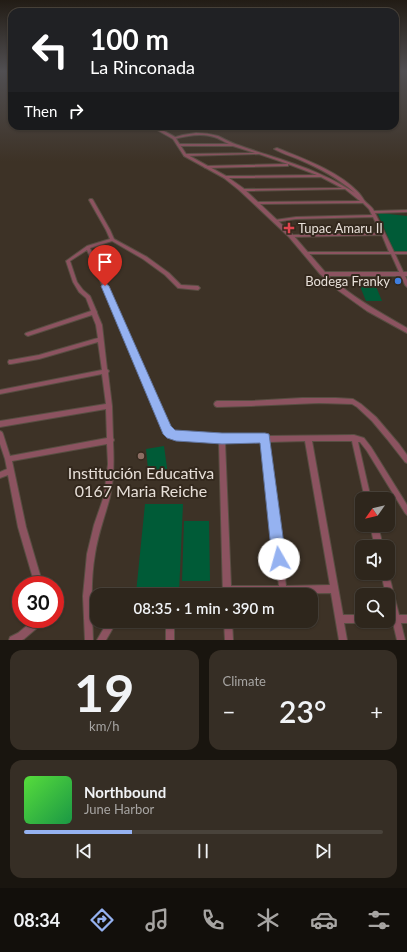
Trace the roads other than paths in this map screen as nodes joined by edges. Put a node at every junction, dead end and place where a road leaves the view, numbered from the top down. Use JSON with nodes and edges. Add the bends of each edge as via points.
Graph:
{"nodes":[{"id":1,"x":159,"y":130,"type":"edge"},
{"id":2,"x":174,"y":138,"type":"junction"},
{"id":3,"x":179,"y":145,"type":"junction"},
{"id":4,"x":234,"y":145,"type":"junction"},
{"id":5,"x":276,"y":149,"type":"dead end"},
{"id":6,"x":263,"y":154,"type":"junction"},
{"id":7,"x":185,"y":155,"type":"junction"},
{"id":8,"x":291,"y":164,"type":"junction"},
{"id":9,"x":206,"y":166,"type":"junction"},
{"id":10,"x":323,"y":176,"type":"junction"},
{"id":11,"x":225,"y":177,"type":"junction"},
{"id":12,"x":344,"y":189,"type":"junction"},
{"id":13,"x":242,"y":190,"type":"junction"},
{"id":14,"x":91,"y":200,"type":"dead end"},
{"id":15,"x":364,"y":202,"type":"junction"},
{"id":16,"x":256,"y":203,"type":"junction"},
{"id":17,"x":407,"y":211,"type":"edge"},
{"id":18,"x":374,"y":214,"type":"junction"},
{"id":19,"x":275,"y":221,"type":"junction"},
{"id":20,"x":384,"y":234,"type":"junction"},
{"id":21,"x":291,"y":236,"type":"junction"},
{"id":22,"x":112,"y":240,"type":"junction"},
{"id":23,"x":88,"y":247,"type":"junction"},
{"id":24,"x":306,"y":253,"type":"junction"},
{"id":25,"x":392,"y":253,"type":"junction"},
{"id":26,"x":407,"y":253,"type":"edge"},
{"id":27,"x":325,"y":274,"type":"junction"},
{"id":28,"x":404,"y":274,"type":"edge"},
{"id":29,"x":407,"y":285,"type":"edge"},
{"id":30,"x":198,"y":288,"type":"dead end"},
{"id":31,"x":95,"y":312,"type":"junction"},
{"id":32,"x":407,"y":331,"type":"edge"},
{"id":33,"x":28,"y":334,"type":"dead end"},
{"id":34,"x":102,"y":339,"type":"junction"},
{"id":35,"x":10,"y":362,"type":"dead end"},
{"id":36,"x":106,"y":371,"type":"junction"},
{"id":37,"x":0,"y":392,"type":"edge"},
{"id":38,"x":217,"y":404,"type":"dead end"},
{"id":39,"x":109,"y":406,"type":"junction"},
{"id":40,"x":0,"y":424,"type":"edge"},
{"id":41,"x":0,"y":437,"type":"edge"},
{"id":42,"x":265,"y":438,"type":"junction"},
{"id":43,"x":308,"y":438,"type":"junction"},
{"id":44,"x":354,"y":438,"type":"junction"},
{"id":45,"x":222,"y":439,"type":"junction"},
{"id":46,"x":111,"y":440,"type":"junction"},
{"id":47,"x":8,"y":459,"type":"junction"},
{"id":48,"x":407,"y":460,"type":"edge"},
{"id":49,"x":10,"y":471,"type":"junction"},
{"id":50,"x":0,"y":475,"type":"edge"},
{"id":51,"x":366,"y":492,"type":"edge"},
{"id":52,"x":407,"y":511,"type":"edge"},
{"id":53,"x":36,"y":576,"type":"edge"},
{"id":54,"x":227,"y":588,"type":"edge"},
{"id":55,"x":283,"y":588,"type":"edge"},
{"id":56,"x":318,"y":589,"type":"edge"},
{"id":57,"x":334,"y":589,"type":"junction"},
{"id":58,"x":340,"y":619,"type":"junction"},
{"id":59,"x":355,"y":619,"type":"edge"},
{"id":60,"x":395,"y":619,"type":"edge"},
{"id":61,"x":407,"y":619,"type":"edge"},
{"id":62,"x":395,"y":626,"type":"edge"},
{"id":63,"x":31,"y":628,"type":"edge"},
{"id":64,"x":109,"y":628,"type":"edge"},
{"id":65,"x":170,"y":628,"type":"edge"},
{"id":66,"x":228,"y":628,"type":"edge"},
{"id":67,"x":13,"y":640,"type":"edge"},
{"id":68,"x":89,"y":640,"type":"edge"},
{"id":69,"x":101,"y":640,"type":"edge"},
{"id":70,"x":170,"y":640,"type":"edge"},
{"id":71,"x":229,"y":640,"type":"edge"},
{"id":72,"x":344,"y":640,"type":"edge"},
{"id":73,"x":401,"y":640,"type":"edge"}],
"edges":[{"from":1,"to":2,"type":"street"},
{"from":2,"to":3,"type":"street"},
{"from":2,"to":4,"type":"street","via":[[207,134]]},
{"from":3,"to":4,"type":"street"},
{"from":3,"to":7,"type":"street"},
{"from":4,"to":6,"type":"street"},
{"from":5,"to":15,"type":"street","via":[[320,167],[360,195]]},
{"from":6,"to":7,"type":"street"},
{"from":6,"to":8,"type":"street"},
{"from":7,"to":9,"type":"street"},
{"from":8,"to":9,"type":"street"},
{"from":8,"to":10,"type":"street"},
{"from":9,"to":11,"type":"street"},
{"from":10,"to":11,"type":"street"},
{"from":10,"to":12,"type":"street"},
{"from":11,"to":13,"type":"street"},
{"from":12,"to":13,"type":"street"},
{"from":12,"to":15,"type":"street"},
{"from":13,"to":16,"type":"street"},
{"from":14,"to":22,"type":"street"},
{"from":15,"to":16,"type":"street"},
{"from":15,"to":18,"type":"street"},
{"from":16,"to":19,"type":"street"},
{"from":17,"to":18,"type":"street"},
{"from":18,"to":19,"type":"street"},
{"from":18,"to":20,"type":"street"},
{"from":19,"to":21,"type":"street"},
{"from":20,"to":21,"type":"street"},
{"from":20,"to":25,"type":"street"},
{"from":21,"to":24,"type":"street"},
{"from":22,"to":23,"type":"street"},
{"from":22,"to":30,"type":"street","via":[[145,258],[180,287]]},
{"from":23,"to":31,"type":"street","via":[[68,261],[75,282],[88,297]]},
{"from":23,"to":45,"type":"street","via":[[167,430],[176,436]]},
{"from":24,"to":25,"type":"street"},
{"from":24,"to":27,"type":"street"},
{"from":25,"to":26,"type":"street"},
{"from":25,"to":28,"type":"street"},
{"from":27,"to":28,"type":"street"},
{"from":27,"to":32,"type":"street","via":[[347,293]]},
{"from":28,"to":29,"type":"street"},
{"from":31,"to":33,"type":"street"},
{"from":31,"to":34,"type":"street"},
{"from":34,"to":35,"type":"street"},
{"from":34,"to":36,"type":"street"},
{"from":36,"to":37,"type":"street"},
{"from":36,"to":39,"type":"street"},
{"from":38,"to":48,"type":"street","via":[[287,400],[352,402],[361,407]]},
{"from":39,"to":40,"type":"street"},
{"from":39,"to":46,"type":"street"},
{"from":41,"to":47,"type":"street"},
{"from":42,"to":43,"type":"street"},
{"from":42,"to":45,"type":"street"},
{"from":42,"to":55,"type":"street"},
{"from":43,"to":44,"type":"street"},
{"from":43,"to":57,"type":"street"},
{"from":44,"to":51,"type":"street"},
{"from":44,"to":52,"type":"street","via":[[362,440],[369,449]]},
{"from":45,"to":54,"type":"street"},
{"from":46,"to":47,"type":"street"},
{"from":46,"to":68,"type":"street","via":[[107,496],[91,554],[87,596]]},
{"from":47,"to":49,"type":"street"},
{"from":49,"to":50,"type":"street"},
{"from":49,"to":53,"type":"street"},
{"from":56,"to":57,"type":"street"},
{"from":57,"to":58,"type":"street"},
{"from":58,"to":59,"type":"street"},
{"from":58,"to":72,"type":"street"},
{"from":60,"to":61,"type":"street"},
{"from":62,"to":73,"type":"street"},
{"from":63,"to":67,"type":"street"},
{"from":64,"to":69,"type":"street"},
{"from":65,"to":70,"type":"street"},
{"from":66,"to":71,"type":"street"}]}
